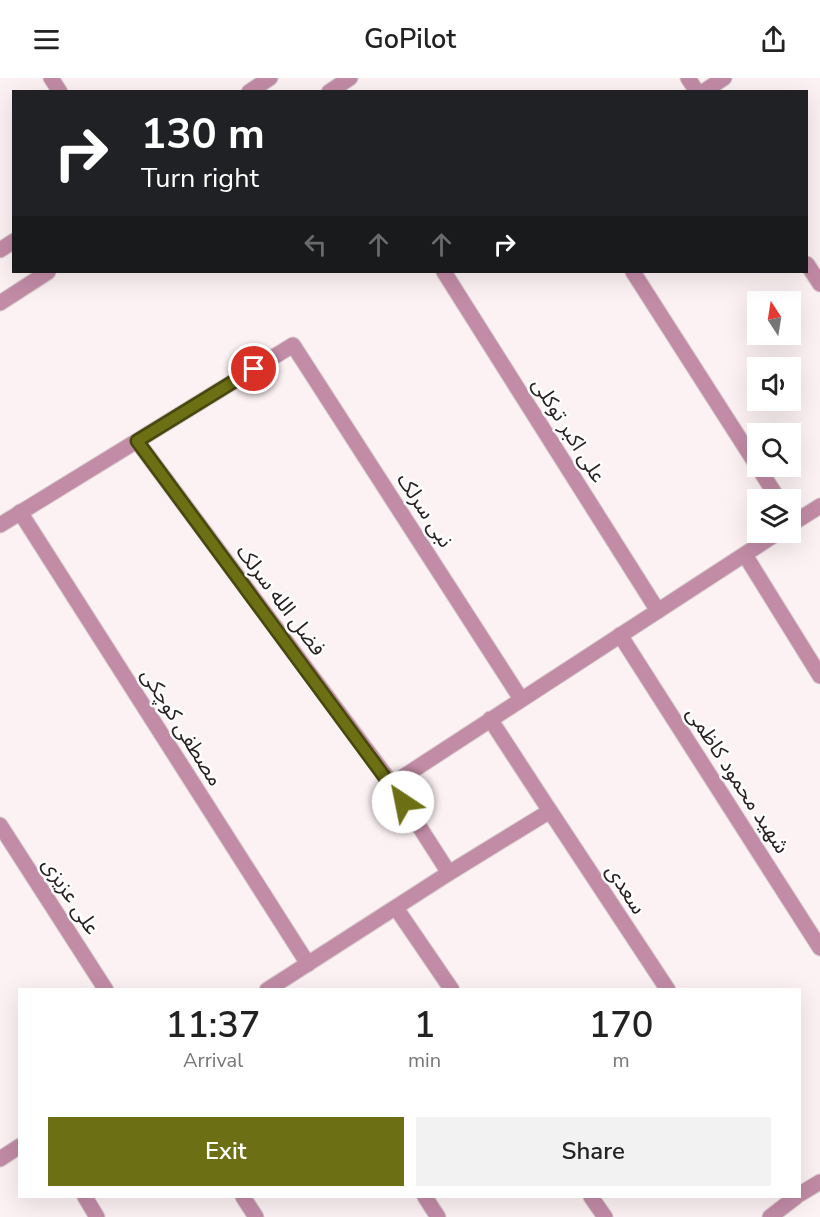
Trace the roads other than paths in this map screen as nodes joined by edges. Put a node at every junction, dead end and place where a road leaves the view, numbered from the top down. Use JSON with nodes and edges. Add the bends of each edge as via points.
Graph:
{"nodes":[{"id":1,"x":270,"y":78,"type":"edge"},
{"id":2,"x":350,"y":78,"type":"edge"},
{"id":3,"x":724,"y":78,"type":"edge"},
{"id":4,"x":252,"y":90,"type":"edge"},
{"id":5,"x":332,"y":90,"type":"edge"},
{"id":6,"x":706,"y":90,"type":"edge"},
{"id":7,"x":808,"y":266,"type":"edge"},
{"id":8,"x":46,"y":273,"type":"edge"},
{"id":9,"x":445,"y":273,"type":"edge"},
{"id":10,"x":634,"y":273,"type":"edge"},
{"id":11,"x":820,"y":284,"type":"edge"},
{"id":12,"x":0,"y":303,"type":"edge"},
{"id":13,"x":137,"y":441,"type":"junction"},
{"id":14,"x":771,"y":489,"type":"edge"},
{"id":15,"x":820,"y":506,"type":"edge"},
{"id":16,"x":20,"y":512,"type":"junction"},
{"id":17,"x":801,"y":517,"type":"edge"},
{"id":18,"x":0,"y":525,"type":"edge"},
{"id":19,"x":763,"y":543,"type":"edge"},
{"id":20,"x":745,"y":555,"type":"junction"},
{"id":21,"x":658,"y":611,"type":"junction"},
{"id":22,"x":620,"y":635,"type":"junction"},
{"id":23,"x":820,"y":676,"type":"edge"},
{"id":24,"x":521,"y":699,"type":"junction"},
{"id":25,"x":490,"y":719,"type":"junction"},
{"id":26,"x":392,"y":784,"type":"junction"},
{"id":27,"x":550,"y":811,"type":"junction"},
{"id":28,"x":0,"y":825,"type":"edge"},
{"id":29,"x":449,"y":873,"type":"junction"},
{"id":30,"x":396,"y":908,"type":"junction"},
{"id":31,"x":820,"y":948,"type":"edge"},
{"id":32,"x":308,"y":964,"type":"junction"},
{"id":33,"x":289,"y":984,"type":"edge"},
{"id":34,"x":105,"y":988,"type":"edge"},
{"id":35,"x":274,"y":988,"type":"edge"},
{"id":36,"x":451,"y":988,"type":"edge"},
{"id":37,"x":667,"y":988,"type":"edge"},
{"id":38,"x":18,"y":1147,"type":"edge"},
{"id":39,"x":0,"y":1159,"type":"edge"},
{"id":40,"x":820,"y":1182,"type":"edge"},
{"id":41,"x":801,"y":1192,"type":"edge"},
{"id":42,"x":86,"y":1198,"type":"edge"},
{"id":43,"x":244,"y":1198,"type":"edge"},
{"id":44,"x":426,"y":1198,"type":"edge"},
{"id":45,"x":592,"y":1198,"type":"edge"},
{"id":46,"x":793,"y":1198,"type":"edge"},
{"id":47,"x":97,"y":1217,"type":"edge"},
{"id":48,"x":256,"y":1217,"type":"edge"},
{"id":49,"x":437,"y":1217,"type":"edge"},
{"id":50,"x":605,"y":1217,"type":"edge"},
{"id":51,"x":770,"y":1217,"type":"edge"}],
"edges":[{"from":1,"to":4,"type":"street"},
{"from":2,"to":5,"type":"street"},
{"from":3,"to":6,"type":"street"},
{"from":7,"to":11,"type":"street"},
{"from":8,"to":12,"type":"street"},
{"from":9,"to":21,"type":"street","name":"علی اکبر توکلی"},
{"from":10,"to":14,"type":"street"},
{"from":13,"to":16,"type":"street"},
{"from":13,"to":24,"type":"street","name":"نبی سرلک","via":[[293,345]]},
{"from":13,"to":26,"type":"street","name":"فضل الله سرلک"},
{"from":15,"to":17,"type":"street"},
{"from":16,"to":18,"type":"street"},
{"from":16,"to":32,"type":"street","name":"مصطفی کوچکی"},
{"from":19,"to":20,"type":"street"},
{"from":20,"to":21,"type":"street"},
{"from":20,"to":23,"type":"street"},
{"from":21,"to":22,"type":"street"},
{"from":22,"to":24,"type":"street"},
{"from":22,"to":31,"type":"street","name":"شهید محمود کاظمی"},
{"from":24,"to":25,"type":"street"},
{"from":25,"to":26,"type":"street"},
{"from":25,"to":27,"type":"street","name":"سعدی"},
{"from":26,"to":29,"type":"street","name":"فضل الله سرلک"},
{"from":27,"to":29,"type":"street"},
{"from":27,"to":37,"type":"street","name":"سعدی"},
{"from":28,"to":34,"type":"street","name":"علی عزیزی"},
{"from":29,"to":30,"type":"street"},
{"from":30,"to":32,"type":"street"},
{"from":30,"to":36,"type":"street"},
{"from":32,"to":33,"type":"street"},
{"from":33,"to":35,"type":"street"},
{"from":38,"to":39,"type":"street"},
{"from":40,"to":41,"type":"street"},
{"from":42,"to":47,"type":"street"},
{"from":43,"to":48,"type":"street"},
{"from":44,"to":49,"type":"street"},
{"from":45,"to":50,"type":"street"},
{"from":46,"to":51,"type":"street"}]}
